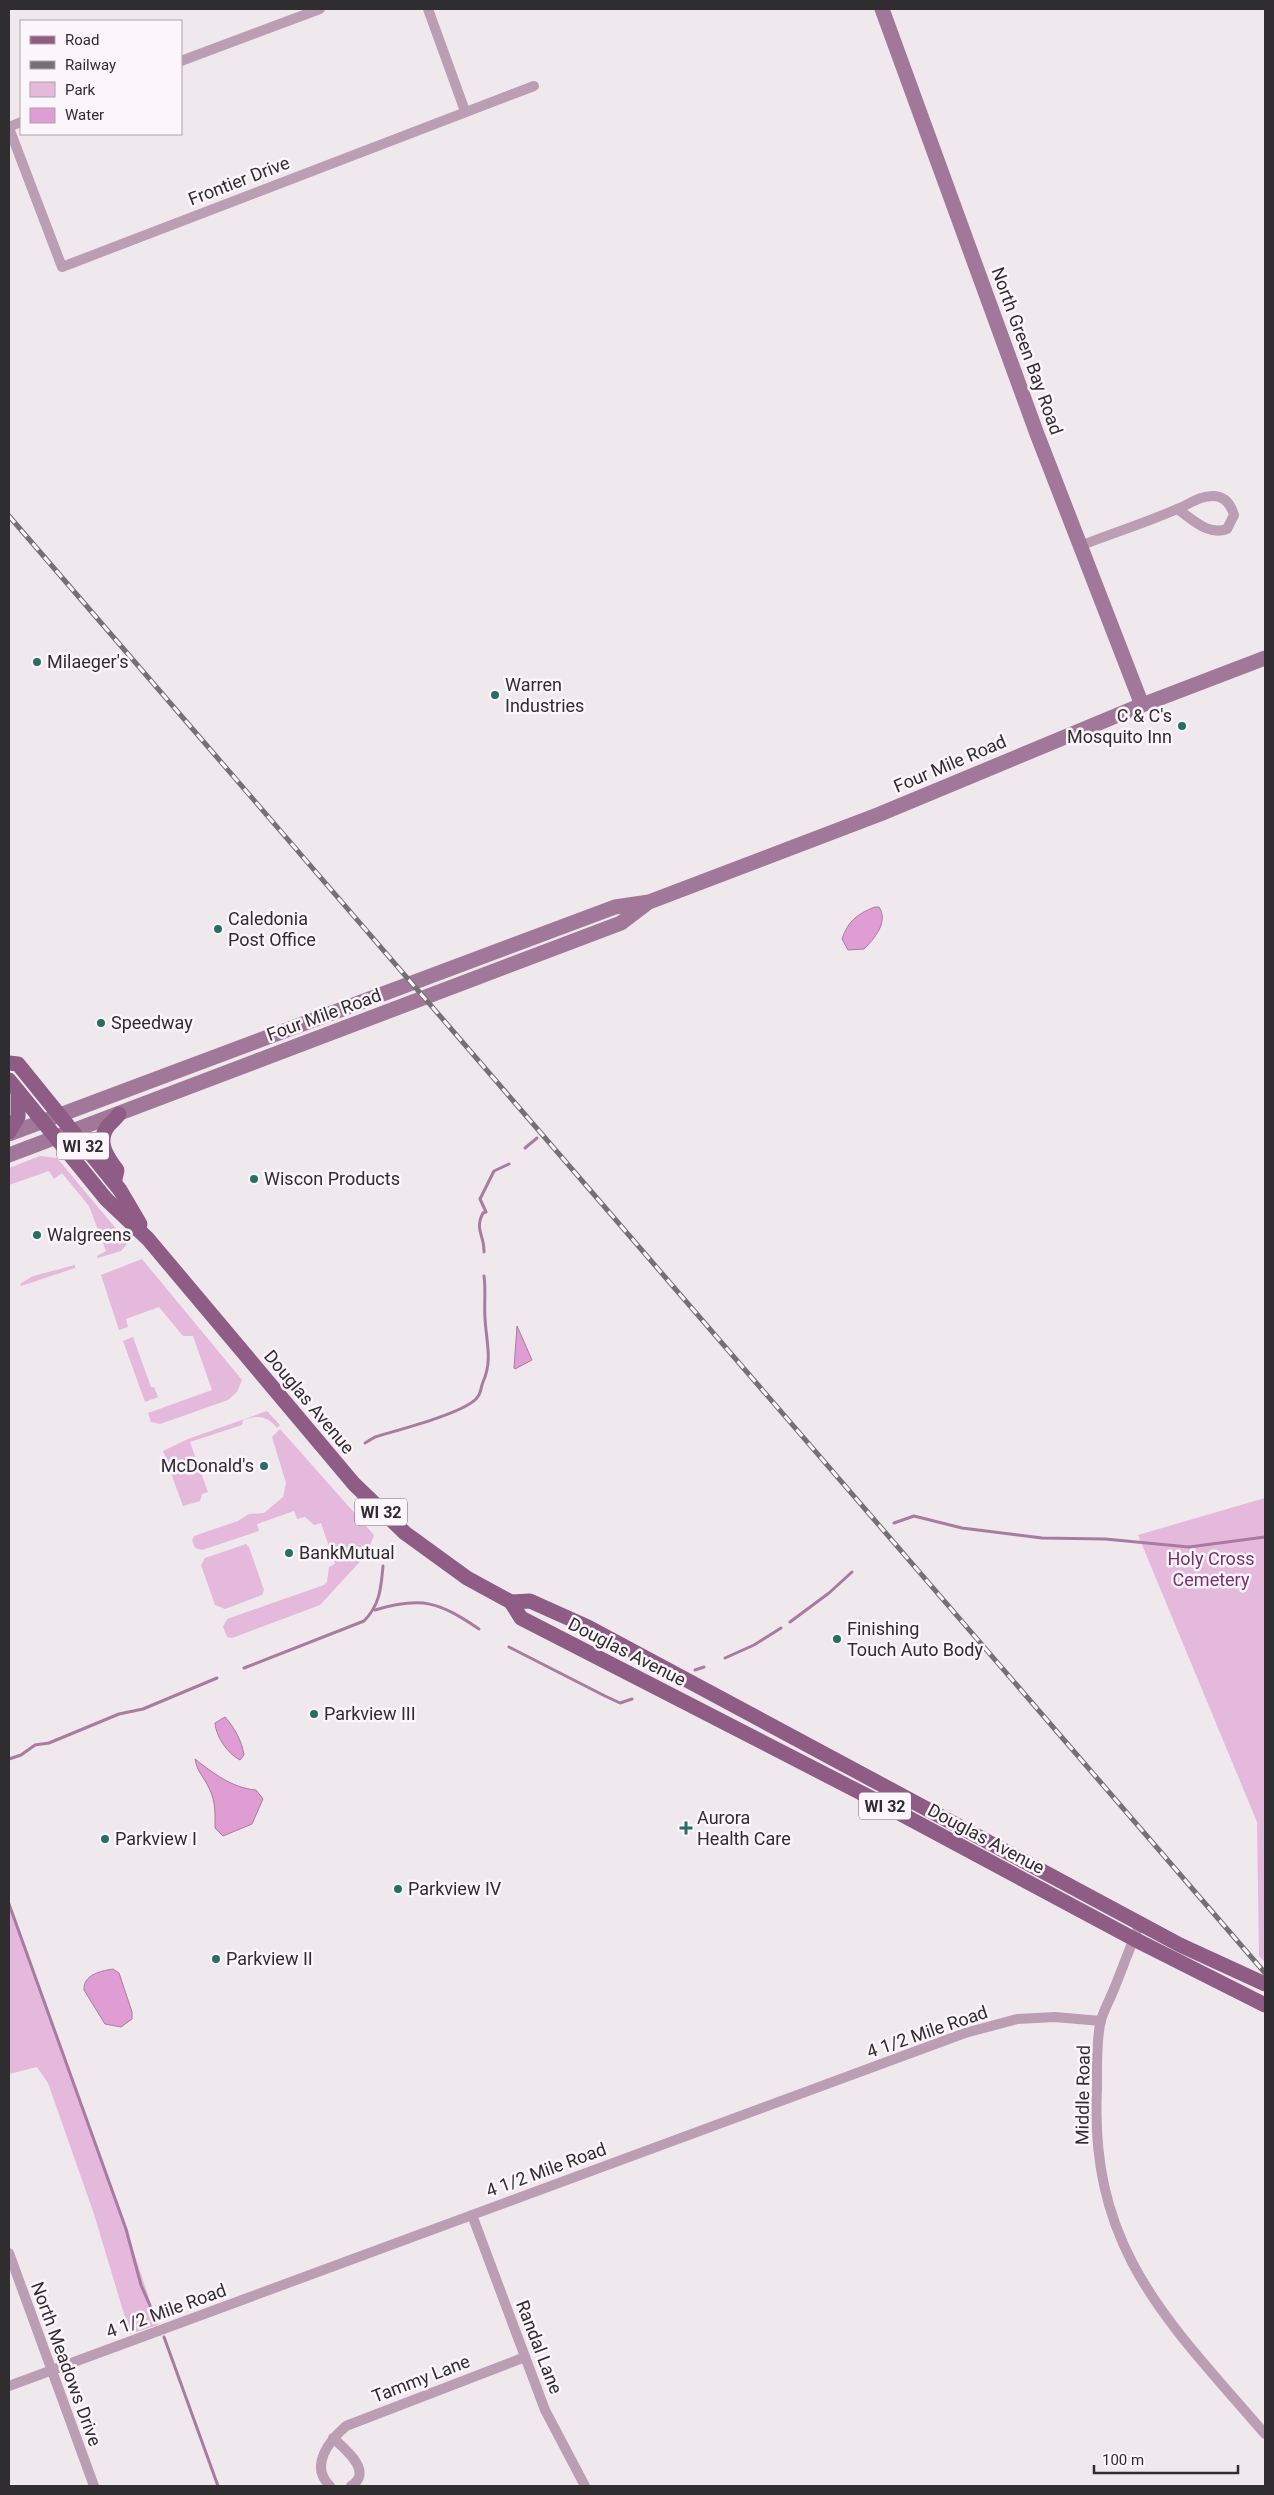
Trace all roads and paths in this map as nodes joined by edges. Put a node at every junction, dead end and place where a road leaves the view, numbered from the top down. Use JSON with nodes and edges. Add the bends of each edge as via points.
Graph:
{"nodes":[{"id":1,"x":320,"y":9,"type":"edge"},
{"id":2,"x":428,"y":9,"type":"edge"},
{"id":3,"x":882,"y":9,"type":"edge"},
{"id":4,"x":182,"y":62,"type":"edge"},
{"id":5,"x":534,"y":86,"type":"dead end"},
{"id":6,"x":465,"y":111,"type":"junction"},
{"id":7,"x":9,"y":128,"type":"edge"},
{"id":8,"x":1178,"y":509,"type":"junction"},
{"id":9,"x":1080,"y":546,"type":"junction"},
{"id":10,"x":1265,"y":658,"type":"edge"},
{"id":11,"x":1142,"y":705,"type":"junction"},
{"id":12,"x":649,"y":902,"type":"junction"},
{"id":13,"x":9,"y":1063,"type":"edge"},
{"id":14,"x":14,"y":1086,"type":"edge"},
{"id":15,"x":119,"y":1114,"type":"junction"},
{"id":16,"x":60,"y":1116,"type":"junction"},
{"id":17,"x":43,"y":1122,"type":"junction"},
{"id":18,"x":72,"y":1132,"type":"junction"},
{"id":19,"x":9,"y":1133,"type":"edge"},
{"id":20,"x":56,"y":1138,"type":"junction"},
{"id":21,"x":9,"y":1155,"type":"edge"},
{"id":22,"x":115,"y":1183,"type":"junction"},
{"id":23,"x":148,"y":1239,"type":"junction"},
{"id":24,"x":510,"y":1602,"type":"junction"},
{"id":25,"x":1141,"y":1922,"type":"junction"},
{"id":26,"x":1134,"y":1939,"type":"junction"},
{"id":27,"x":1265,"y":1984,"type":"edge"},
{"id":28,"x":1265,"y":2005,"type":"edge"},
{"id":29,"x":1101,"y":2021,"type":"junction"},
{"id":30,"x":472,"y":2215,"type":"junction"},
{"id":31,"x":9,"y":2253,"type":"edge"},
{"id":32,"x":525,"y":2357,"type":"junction"},
{"id":33,"x":52,"y":2370,"type":"junction"},
{"id":34,"x":9,"y":2386,"type":"edge"},
{"id":35,"x":1265,"y":2434,"type":"edge"},
{"id":36,"x":333,"y":2438,"type":"junction"},
{"id":37,"x":94,"y":2486,"type":"edge"},
{"id":38,"x":330,"y":2486,"type":"edge"},
{"id":39,"x":351,"y":2486,"type":"edge"},
{"id":40,"x":585,"y":2486,"type":"edge"}],
"edges":[{"from":1,"to":4,"type":"street"},
{"from":2,"to":6,"type":"street"},
{"from":3,"to":9,"type":"street","name":"North Green Bay Road"},
{"from":5,"to":6,"type":"street"},
{"from":6,"to":7,"type":"street","name":"Frontier Drive","via":[[62,267]]},
{"from":8,"to":8,"type":"street","via":[[1202,527],[1218,532],[1226,529],[1234,515],[1229,503],[1215,496],[1199,498]]},
{"from":8,"to":9,"type":"street"},
{"from":9,"to":11,"type":"street","name":"North Green Bay Road"},
{"from":10,"to":11,"type":"street","name":"Four Mile Road"},
{"from":11,"to":12,"type":"street","name":"Four Mile Road","via":[[880,814]]},
{"from":12,"to":15,"type":"street","name":"Four Mile Road","via":[[621,923]]},
{"from":12,"to":16,"type":"street","name":"Four Mile Road","via":[[615,907]]},
{"from":13,"to":16,"type":"main road","name":"Douglas Avenue","number":"WI 32","via":[[18,1064]]},
{"from":14,"to":17,"type":"main road","name":"Douglas Avenue","number":"WI 32"},
{"from":14,"to":19,"type":"main road","via":[[18,1116]]},
{"from":15,"to":18,"type":"street","name":"Four Mile Road"},
{"from":15,"to":22,"type":"main road","via":[[109,1125],[103,1143],[106,1155],[117,1170]]},
{"from":16,"to":17,"type":"street","name":"Four Mile Road"},
{"from":16,"to":18,"type":"main road","name":"Douglas Avenue","number":"WI 32"},
{"from":17,"to":19,"type":"street","name":"Four Mile Road"},
{"from":17,"to":20,"type":"main road","name":"Douglas Avenue","number":"WI 32"},
{"from":18,"to":20,"type":"street","name":"Four Mile Road"},
{"from":18,"to":22,"type":"main road","name":"Douglas Avenue","number":"WI 32"},
{"from":20,"to":21,"type":"street","name":"Four Mile Road"},
{"from":20,"to":23,"type":"main road","name":"Douglas Avenue","number":"WI 32","via":[[106,1199]]},
{"from":22,"to":23,"type":"main road","name":"Douglas Avenue","number":"WI 32"},
{"from":23,"to":24,"type":"main road","name":"Douglas Avenue","number":"WI 32","via":[[378,1510],[435,1557]]},
{"from":24,"to":25,"type":"main road","name":"Douglas Avenue","number":"WI 32","via":[[530,1601],[588,1627]]},
{"from":24,"to":26,"type":"main road","name":"Douglas Avenue","number":"WI 32","via":[[521,1618],[875,1800]]},
{"from":25,"to":26,"type":"street","name":"Middle Road"},
{"from":25,"to":27,"type":"main road","name":"Douglas Avenue","number":"WI 32"},
{"from":26,"to":28,"type":"main road","name":"Douglas Avenue","number":"WI 32"},
{"from":26,"to":29,"type":"street","name":"Middle Road"},
{"from":29,"to":30,"type":"street","name":"4 1/2 Mile Road","via":[[1054,2017],[1017,2019],[965,2034]]},
{"from":29,"to":35,"type":"street","name":"Middle Road","via":[[1095,2114],[1097,2140],[1106,2197],[1120,2239],[1135,2271],[1165,2316]]},
{"from":30,"to":32,"type":"street","name":"Randal Lane"},
{"from":30,"to":33,"type":"street","name":"4 1/2 Mile Road"},
{"from":31,"to":33,"type":"street","name":"North Meadows Drive"},
{"from":32,"to":36,"type":"street","name":"Tammy Lane","via":[[361,2419],[346,2426]]},
{"from":32,"to":40,"type":"street","name":"Randal Lane","via":[[553,2427]]},
{"from":33,"to":34,"type":"street","name":"4 1/2 Mile Road"},
{"from":33,"to":37,"type":"street","name":"North Meadows Drive"},
{"from":36,"to":38,"type":"street","name":"Tammy Lane","via":[[321,2463],[321,2472]]},
{"from":36,"to":39,"type":"street","via":[[350,2454],[360,2472],[360,2478]]}]}
